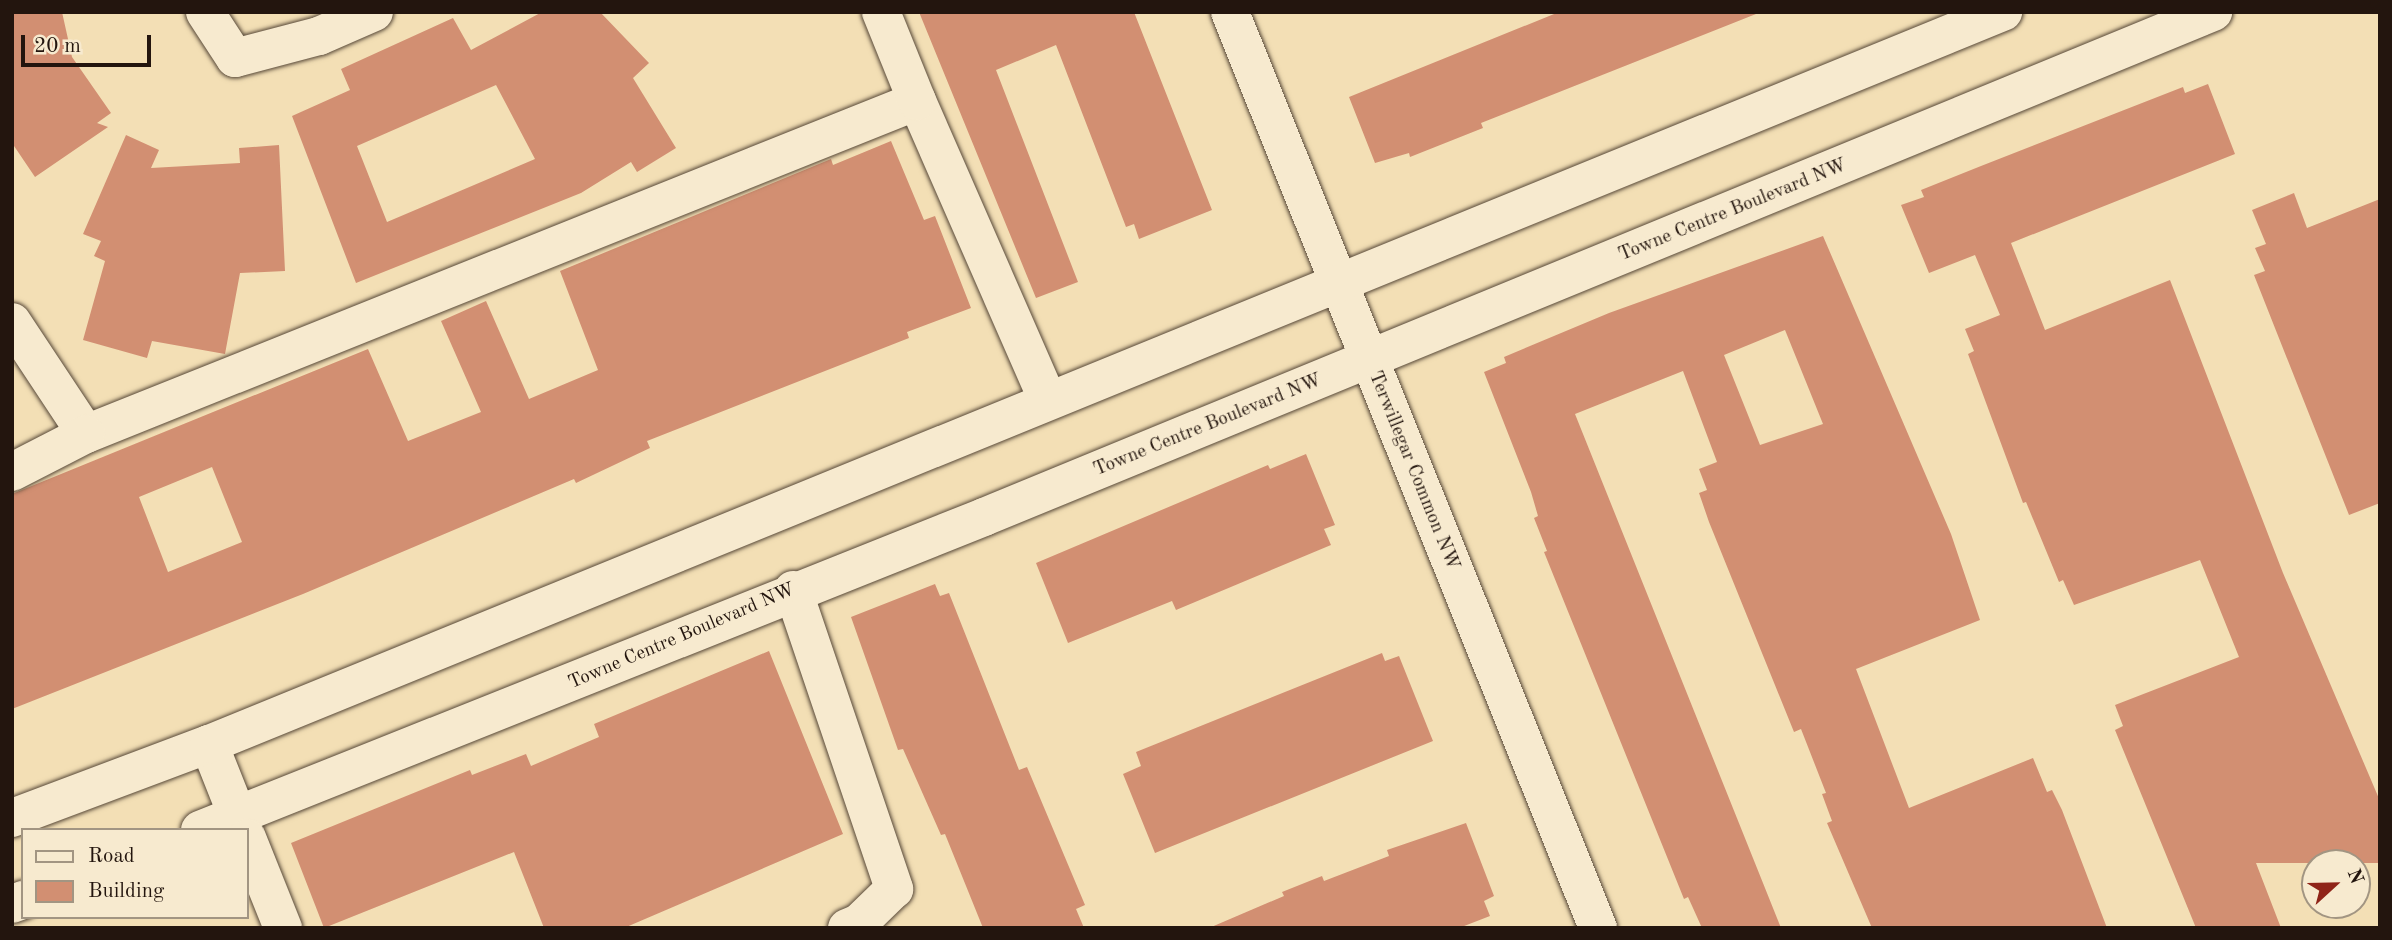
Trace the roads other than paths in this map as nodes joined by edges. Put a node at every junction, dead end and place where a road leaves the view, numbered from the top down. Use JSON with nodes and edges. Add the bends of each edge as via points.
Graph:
{"nodes":[{"id":1,"x":205,"y":12,"type":"edge"},
{"id":2,"x":374,"y":12,"type":"edge"},
{"id":3,"x":881,"y":12,"type":"edge"},
{"id":4,"x":1230,"y":12,"type":"edge"},
{"id":5,"x":2003,"y":12,"type":"edge"},
{"id":6,"x":2213,"y":12,"type":"edge"},
{"id":7,"x":2154,"y":23,"type":"edge"},
{"id":8,"x":917,"y":101,"type":"junction"},
{"id":9,"x":1336,"y":281,"type":"junction"},
{"id":10,"x":12,"y":322,"type":"edge"},
{"id":11,"x":1368,"y":361,"type":"junction"},
{"id":12,"x":1047,"y":399,"type":"junction"},
{"id":13,"x":86,"y":433,"type":"junction"},
{"id":14,"x":12,"y":472,"type":"edge"},
{"id":15,"x":793,"y":590,"type":"junction"},
{"id":16,"x":209,"y":744,"type":"junction"},
{"id":17,"x":12,"y":818,"type":"edge"},
{"id":18,"x":243,"y":828,"type":"edge"},
{"id":19,"x":248,"y":840,"type":"edge"},
{"id":20,"x":283,"y":928,"type":"edge"},
{"id":21,"x":847,"y":928,"type":"edge"},
{"id":22,"x":1598,"y":928,"type":"edge"}],
"edges":[{"from":1,"to":2,"type":"street","via":[[235,58],[319,36]]},
{"from":3,"to":8,"type":"street"},
{"from":4,"to":9,"type":"street","name":"Terwillegar Common NW"},
{"from":5,"to":9,"type":"street"},
{"from":6,"to":7,"type":"street","name":"Towne Centre Boulevard NW"},
{"from":7,"to":11,"type":"street","name":"Towne Centre Boulevard NW"},
{"from":8,"to":12,"type":"street"},
{"from":8,"to":13,"type":"street"},
{"from":9,"to":11,"type":"street","name":"Terwillegar Common NW"},
{"from":9,"to":12,"type":"street"},
{"from":10,"to":13,"type":"street"},
{"from":11,"to":15,"type":"street","name":"Towne Centre Boulevard NW"},
{"from":11,"to":22,"type":"street","name":"Terwillegar Common NW"},
{"from":12,"to":16,"type":"street"},
{"from":13,"to":14,"type":"street"},
{"from":15,"to":18,"type":"street","name":"Towne Centre Boulevard NW"},
{"from":15,"to":21,"type":"street","via":[[894,889],[859,923]]},
{"from":16,"to":17,"type":"street"},
{"from":16,"to":18,"type":"street"},
{"from":19,"to":20,"type":"street"}]}
